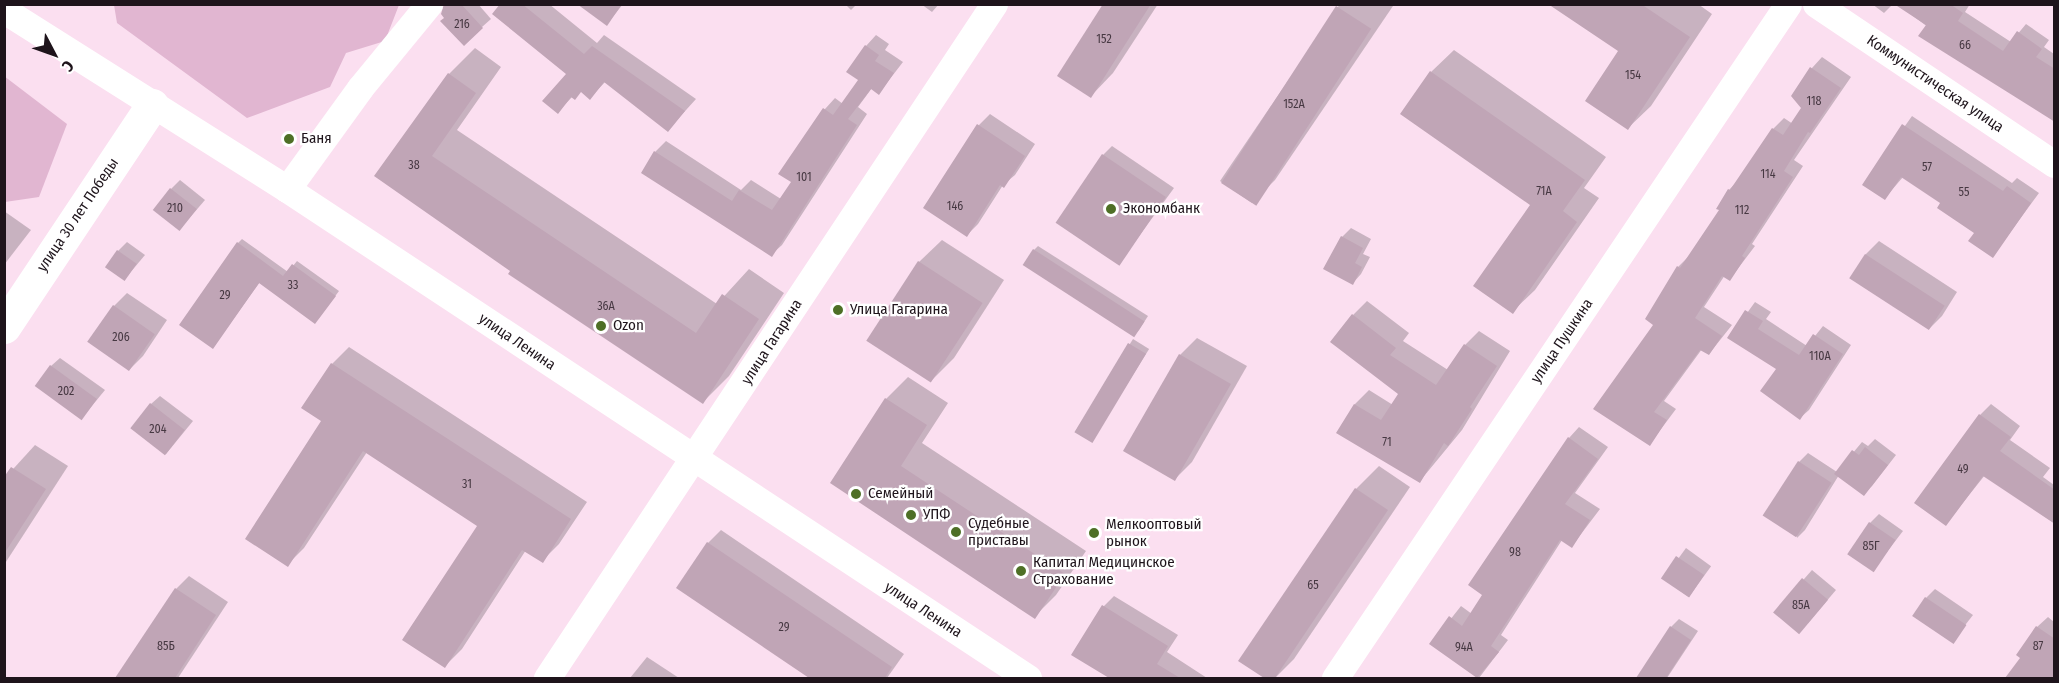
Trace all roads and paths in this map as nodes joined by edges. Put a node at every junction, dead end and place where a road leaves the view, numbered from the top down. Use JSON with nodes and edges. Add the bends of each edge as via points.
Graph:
{"nodes":[{"id":1,"x":429,"y":4,"type":"edge"},
{"id":2,"x":994,"y":4,"type":"edge"},
{"id":3,"x":1788,"y":4,"type":"edge"},
{"id":4,"x":1816,"y":4,"type":"edge"},
{"id":5,"x":4,"y":10,"type":"edge"},
{"id":6,"x":152,"y":105,"type":"junction"},
{"id":7,"x":2055,"y":164,"type":"edge"},
{"id":8,"x":286,"y":189,"type":"junction"},
{"id":9,"x":4,"y":327,"type":"edge"},
{"id":10,"x":694,"y":460,"type":"junction"},
{"id":11,"x":548,"y":678,"type":"edge"},
{"id":12,"x":1028,"y":678,"type":"edge"},
{"id":13,"x":1335,"y":678,"type":"edge"}],
"edges":[{"from":1,"to":8,"type":"street","via":[[360,88]]},
{"from":2,"to":10,"type":"street","name":"улица Гагарина"},
{"from":3,"to":13,"type":"street","name":"улица Пушкина"},
{"from":4,"to":7,"type":"street","name":"Коммунистическая улица"},
{"from":5,"to":6,"type":"street","name":"улица Ленина"},
{"from":6,"to":8,"type":"street","name":"улица Ленина"},
{"from":6,"to":9,"type":"main road","name":"улица 30 лет Победы"},
{"from":8,"to":10,"type":"street","name":"улица Ленина"},
{"from":10,"to":11,"type":"street","name":"улица Гагарина"},
{"from":10,"to":12,"type":"street","name":"улица Ленина"}]}
